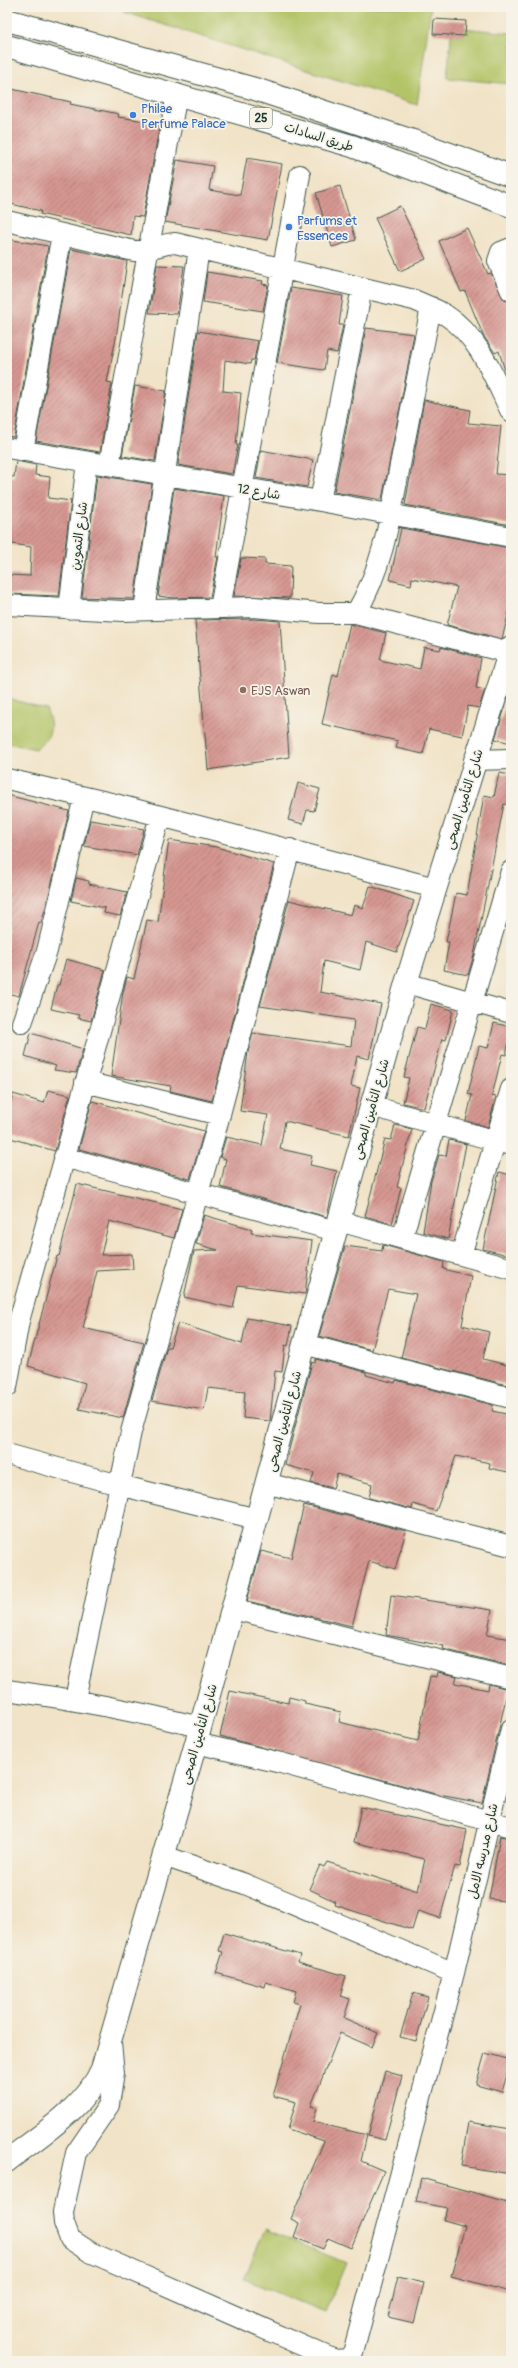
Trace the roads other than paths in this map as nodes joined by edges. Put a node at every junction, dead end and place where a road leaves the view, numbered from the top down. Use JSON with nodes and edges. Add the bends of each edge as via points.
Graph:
{"nodes":[{"id":1,"x":7,"y":20,"type":"edge"},
{"id":2,"x":7,"y":46,"type":"edge"},
{"id":3,"x":177,"y":94,"type":"junction"},
{"id":4,"x":300,"y":175,"type":"dead end"},
{"id":5,"x":511,"y":176,"type":"edge"},
{"id":6,"x":511,"y":206,"type":"edge"},
{"id":7,"x":7,"y":221,"type":"edge"},
{"id":8,"x":62,"y":234,"type":"junction"},
{"id":9,"x":511,"y":248,"type":"edge"},
{"id":10,"x":199,"y":249,"type":"junction"},
{"id":11,"x":148,"y":250,"type":"junction"},
{"id":12,"x":282,"y":269,"type":"junction"},
{"id":13,"x":362,"y":288,"type":"junction"},
{"id":14,"x":511,"y":291,"type":"edge"},
{"id":15,"x":431,"y":307,"type":"junction"},
{"id":16,"x":511,"y":412,"type":"edge"},
{"id":17,"x":15,"y":450,"type":"edge"},
{"id":18,"x":87,"y":462,"type":"junction"},
{"id":19,"x":109,"y":466,"type":"junction"},
{"id":20,"x":163,"y":474,"type":"junction"},
{"id":21,"x":241,"y":487,"type":"junction"},
{"id":22,"x":320,"y":501,"type":"junction"},
{"id":23,"x":391,"y":514,"type":"junction"},
{"id":24,"x":511,"y":537,"type":"edge"},
{"id":25,"x":7,"y":605,"type":"edge"},
{"id":26,"x":220,"y":608,"type":"junction"},
{"id":27,"x":69,"y":609,"type":"junction"},
{"id":28,"x":144,"y":610,"type":"junction"},
{"id":29,"x":356,"y":613,"type":"junction"},
{"id":30,"x":510,"y":650,"type":"edge"},
{"id":31,"x":474,"y":760,"type":"junction"},
{"id":32,"x":511,"y":760,"type":"edge"},
{"id":33,"x":7,"y":779,"type":"edge"},
{"id":34,"x":84,"y":797,"type":"junction"},
{"id":35,"x":160,"y":816,"type":"junction"},
{"id":36,"x":290,"y":850,"type":"junction"},
{"id":37,"x":509,"y":882,"type":"edge"},
{"id":38,"x":435,"y":888,"type":"junction"},
{"id":39,"x":406,"y":983,"type":"junction"},
{"id":40,"x":472,"y":1002,"type":"junction"},
{"id":41,"x":511,"y":1013,"type":"edge"},
{"id":42,"x":22,"y":1023,"type":"dead end"},
{"id":43,"x":85,"y":1082,"type":"junction"},
{"id":44,"x":511,"y":1089,"type":"edge"},
{"id":45,"x":371,"y":1106,"type":"junction"},
{"id":46,"x":220,"y":1115,"type":"junction"},
{"id":47,"x":436,"y":1124,"type":"junction"},
{"id":48,"x":503,"y":1143,"type":"edge"},
{"id":49,"x":64,"y":1157,"type":"junction"},
{"id":50,"x":198,"y":1194,"type":"junction"},
{"id":51,"x":337,"y":1226,"type":"junction"},
{"id":52,"x":402,"y":1238,"type":"junction"},
{"id":53,"x":461,"y":1255,"type":"junction"},
{"id":54,"x":511,"y":1268,"type":"edge"},
{"id":55,"x":304,"y":1344,"type":"junction"},
{"id":56,"x":7,"y":1387,"type":"edge"},
{"id":57,"x":511,"y":1398,"type":"edge"},
{"id":58,"x":7,"y":1454,"type":"edge"},
{"id":59,"x":266,"y":1483,"type":"junction"},
{"id":60,"x":119,"y":1485,"type":"junction"},
{"id":61,"x":257,"y":1519,"type":"junction"},
{"id":62,"x":511,"y":1546,"type":"edge"},
{"id":63,"x":233,"y":1609,"type":"junction"},
{"id":64,"x":511,"y":1678,"type":"edge"},
{"id":65,"x":7,"y":1690,"type":"edge"},
{"id":66,"x":76,"y":1699,"type":"junction"},
{"id":67,"x":511,"y":1729,"type":"edge"},
{"id":68,"x":198,"y":1735,"type":"junction"},
{"id":69,"x":488,"y":1821,"type":"junction"},
{"id":70,"x":511,"y":1827,"type":"edge"},
{"id":71,"x":164,"y":1856,"type":"junction"},
{"id":72,"x":454,"y":1973,"type":"junction"},
{"id":73,"x":110,"y":2041,"type":"junction"},
{"id":74,"x":7,"y":2162,"type":"edge"}],
"edges":[{"from":1,"to":5,"type":"street","name":"طريق السادات","number":"25","via":[[255,89]]},
{"from":2,"to":3,"type":"street","name":"طريق السادات","number":"25"},
{"from":3,"to":6,"type":"street","name":"طريق السادات","number":"25","via":[[352,146]]},
{"from":3,"to":11,"type":"street"},
{"from":4,"to":12,"type":"street"},
{"from":7,"to":8,"type":"street"},
{"from":8,"to":11,"type":"street","via":[[134,251]]},
{"from":8,"to":17,"type":"street"},
{"from":9,"to":14,"type":"street","via":[[501,252],[498,261]]},
{"from":10,"to":11,"type":"street","via":[[175,243],[163,244]]},
{"from":10,"to":12,"type":"street"},
{"from":10,"to":20,"type":"street"},
{"from":11,"to":19,"type":"street"},
{"from":12,"to":13,"type":"street"},
{"from":12,"to":21,"type":"street"},
{"from":13,"to":15,"type":"street","via":[[414,300]]},
{"from":13,"to":22,"type":"street"},
{"from":15,"to":16,"type":"street","via":[[448,316],[463,329],[482,356]]},
{"from":15,"to":23,"type":"street"},
{"from":17,"to":18,"type":"street","name":"شارع 12"},
{"from":18,"to":19,"type":"street","name":"شارع 12"},
{"from":18,"to":27,"type":"street","name":"شارع التموين"},
{"from":19,"to":20,"type":"street","name":"شارع 12"},
{"from":20,"to":21,"type":"street","name":"شارع 12"},
{"from":20,"to":28,"type":"street"},
{"from":21,"to":22,"type":"street","name":"شارع 12"},
{"from":21,"to":26,"type":"street"},
{"from":22,"to":23,"type":"street","name":"شارع 12"},
{"from":23,"to":24,"type":"street","name":"شارع 12"},
{"from":23,"to":29,"type":"street","via":[[379,562],[366,596]]},
{"from":25,"to":27,"type":"street"},
{"from":26,"to":28,"type":"street"},
{"from":26,"to":29,"type":"street","via":[[254,607],[319,613]]},
{"from":27,"to":28,"type":"street"},
{"from":29,"to":30,"type":"street"},
{"from":30,"to":31,"type":"street","name":"شارع التأمين الصحى"},
{"from":31,"to":32,"type":"street"},
{"from":31,"to":38,"type":"street","name":"شارع التأمين الصحى"},
{"from":33,"to":34,"type":"street"},
{"from":34,"to":35,"type":"street"},
{"from":34,"to":42,"type":"street","via":[[47,951]]},
{"from":35,"to":36,"type":"street"},
{"from":35,"to":43,"type":"street"},
{"from":36,"to":38,"type":"street"},
{"from":36,"to":46,"type":"street"},
{"from":37,"to":40,"type":"street"},
{"from":38,"to":39,"type":"street","name":"شارع التأمين الصحى"},
{"from":39,"to":40,"type":"street"},
{"from":39,"to":45,"type":"street","name":"شارع التأمين الصحى"},
{"from":40,"to":41,"type":"street"},
{"from":40,"to":47,"type":"street"},
{"from":43,"to":46,"type":"street"},
{"from":43,"to":49,"type":"street"},
{"from":44,"to":48,"type":"street"},
{"from":45,"to":47,"type":"street"},
{"from":45,"to":51,"type":"street","name":"شارع التأمين الصحى"},
{"from":46,"to":50,"type":"street"},
{"from":47,"to":48,"type":"street"},
{"from":47,"to":52,"type":"street"},
{"from":48,"to":53,"type":"street"},
{"from":49,"to":50,"type":"street"},
{"from":49,"to":56,"type":"street","via":[[18,1321]]},
{"from":50,"to":51,"type":"street"},
{"from":50,"to":60,"type":"street","via":[[131,1432]]},
{"from":51,"to":52,"type":"street"},
{"from":51,"to":55,"type":"street","name":"شارع التأمين الصحى"},
{"from":52,"to":53,"type":"street"},
{"from":53,"to":54,"type":"street"},
{"from":55,"to":57,"type":"street"},
{"from":55,"to":59,"type":"street","name":"شارع التأمين الصحى"},
{"from":58,"to":60,"type":"street"},
{"from":59,"to":61,"type":"street","name":"شارع التأمين الصحى"},
{"from":59,"to":62,"type":"street"},
{"from":60,"to":61,"type":"street"},
{"from":60,"to":66,"type":"street"},
{"from":61,"to":63,"type":"street","name":"شارع التأمين الصحى"},
{"from":63,"to":64,"type":"street"},
{"from":63,"to":68,"type":"street","name":"شارع التأمين الصحى"},
{"from":65,"to":66,"type":"street"},
{"from":66,"to":68,"type":"street","via":[[144,1713]]},
{"from":67,"to":69,"type":"street","name":"شارع مدرسه الامل"},
{"from":68,"to":69,"type":"street","via":[[281,1763]]},
{"from":68,"to":71,"type":"street","name":"شارع التأمين الصحى"},
{"from":69,"to":70,"type":"street"},
{"from":69,"to":72,"type":"street","name":"شارع مدرسه الامل"},
{"from":71,"to":72,"type":"street","via":[[246,1884]]},
{"from":71,"to":73,"type":"street","name":"شارع التأمين الصحى"},
{"from":72,"to":73,"type":"street","name":"شارع مدرسه الامل","via":[[353,2353],[342,2361],[90,2252],[70,2239],[64,2224],[63,2212],[76,2153],[109,2104],[114,2073]]},
{"from":73,"to":74,"type":"street","name":"شارع التأمين الصحى","via":[[95,2086],[84,2099]]}]}
